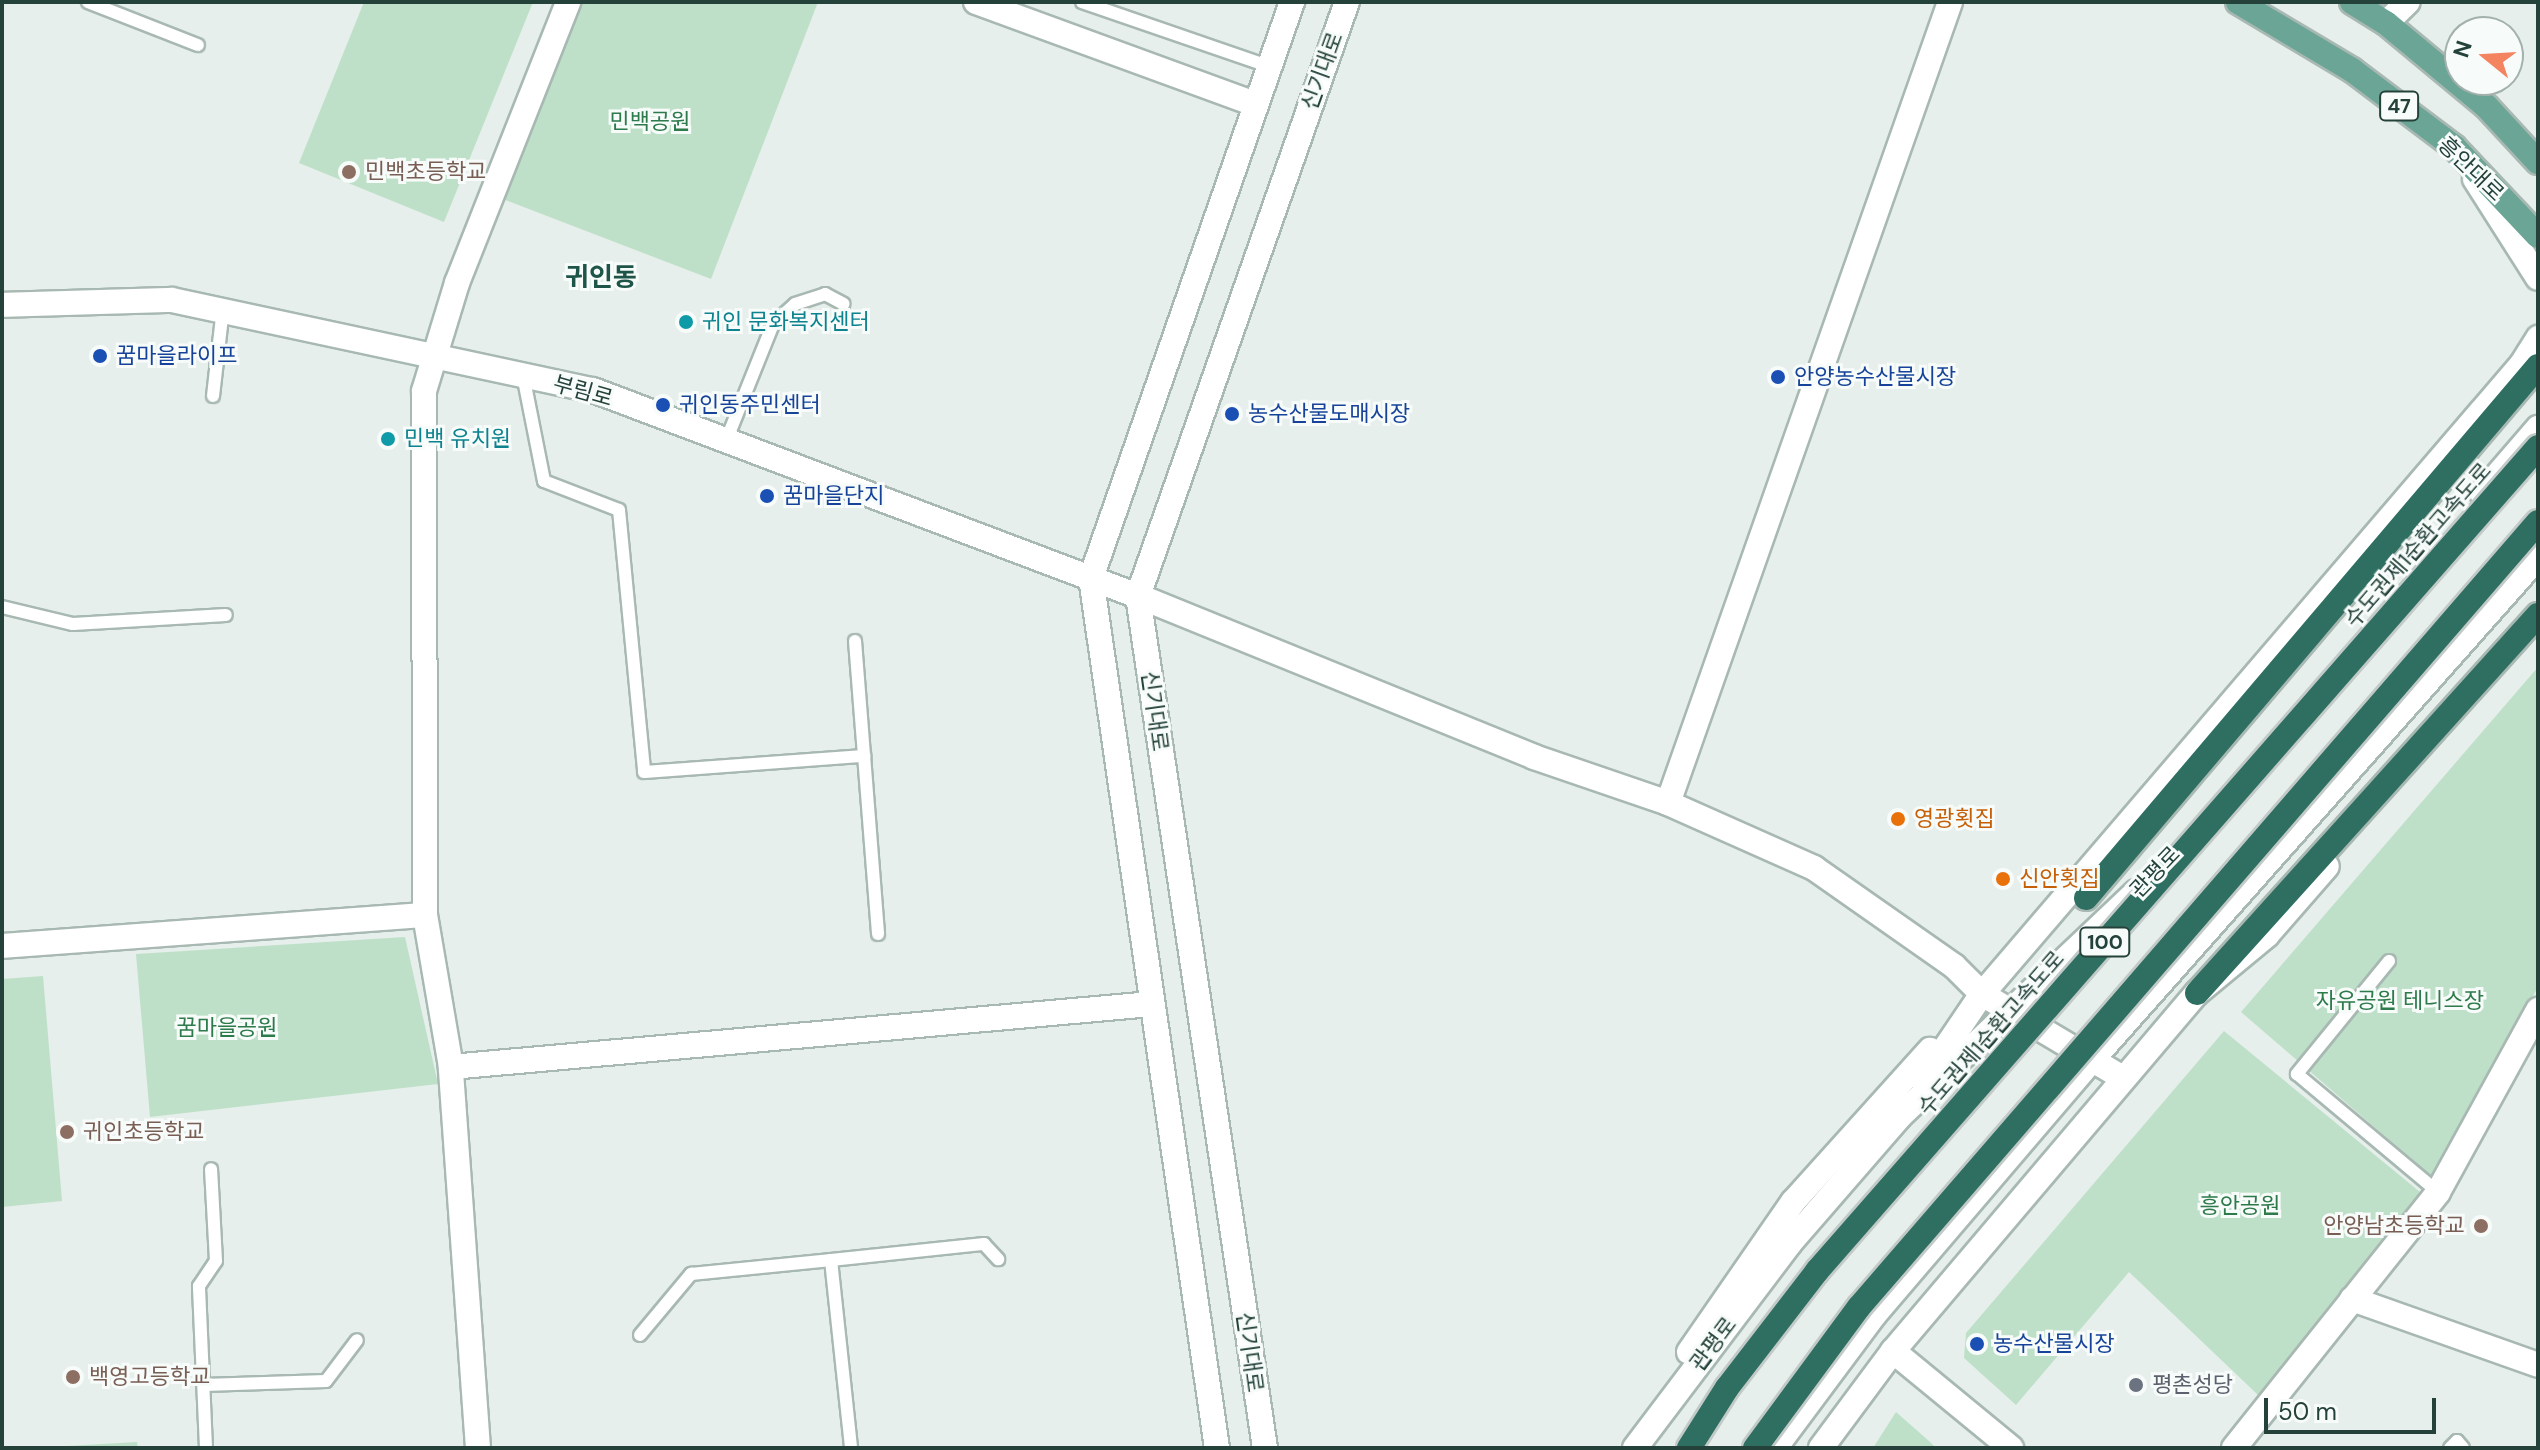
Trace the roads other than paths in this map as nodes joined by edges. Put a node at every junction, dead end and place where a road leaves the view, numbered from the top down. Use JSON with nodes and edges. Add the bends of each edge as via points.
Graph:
{"nodes":[{"id":1,"x":88,"y":2,"type":"edge"},
{"id":2,"x":568,"y":2,"type":"edge"},
{"id":3,"x":976,"y":2,"type":"edge"},
{"id":4,"x":1082,"y":2,"type":"edge"},
{"id":5,"x":1292,"y":2,"type":"edge"},
{"id":6,"x":1347,"y":2,"type":"edge"},
{"id":7,"x":1950,"y":2,"type":"edge"},
{"id":8,"x":2238,"y":2,"type":"edge"},
{"id":9,"x":2352,"y":2,"type":"edge"},
{"id":10,"x":2408,"y":2,"type":"edge"},
{"id":11,"x":2386,"y":23,"type":"junction"},
{"id":12,"x":198,"y":45,"type":"dead end"},
{"id":13,"x":1268,"y":66,"type":"junction"},
{"id":14,"x":1255,"y":104,"type":"junction"},
{"id":15,"x":2454,"y":147,"type":"junction"},
{"id":16,"x":2538,"y":162,"type":"edge"},
{"id":17,"x":2538,"y":236,"type":"edge"},
{"id":18,"x":2538,"y":278,"type":"edge"},
{"id":19,"x":844,"y":304,"type":"dead end"},
{"id":20,"x":2,"y":305,"type":"edge"},
{"id":21,"x":223,"y":308,"type":"junction"},
{"id":22,"x":2538,"y":338,"type":"edge"},
{"id":23,"x":432,"y":352,"type":"junction"},
{"id":24,"x":2538,"y":366,"type":"edge"},
{"id":25,"x":523,"y":375,"type":"junction"},
{"id":26,"x":213,"y":396,"type":"dead end"},
{"id":27,"x":2538,"y":428,"type":"edge"},
{"id":28,"x":726,"y":441,"type":"junction"},
{"id":29,"x":2538,"y":447,"type":"edge"},
{"id":30,"x":2538,"y":522,"type":"edge"},
{"id":31,"x":2538,"y":557,"type":"edge"},
{"id":32,"x":1091,"y":578,"type":"junction"},
{"id":33,"x":1138,"y":596,"type":"junction"},
{"id":34,"x":2,"y":607,"type":"edge"},
{"id":35,"x":226,"y":615,"type":"dead end"},
{"id":36,"x":2538,"y":615,"type":"edge"},
{"id":37,"x":2529,"y":630,"type":"edge"},
{"id":38,"x":855,"y":641,"type":"dead end"},
{"id":39,"x":864,"y":756,"type":"junction"},
{"id":40,"x":1668,"y":803,"type":"junction"},
{"id":41,"x":2086,"y":898,"type":"joint"},
{"id":42,"x":425,"y":915,"type":"junction"},
{"id":43,"x":878,"y":934,"type":"dead end"},
{"id":44,"x":2,"y":946,"type":"edge"},
{"id":45,"x":2389,"y":961,"type":"dead end"},
{"id":46,"x":2197,"y":993,"type":"joint"},
{"id":47,"x":1982,"y":994,"type":"junction"},
{"id":48,"x":1152,"y":1004,"type":"junction"},
{"id":49,"x":2011,"y":1010,"type":"junction"},
{"id":50,"x":2538,"y":1010,"type":"edge"},
{"id":51,"x":2093,"y":1059,"type":"junction"},
{"id":52,"x":451,"y":1067,"type":"junction"},
{"id":53,"x":2123,"y":1078,"type":"junction"},
{"id":54,"x":1899,"y":1117,"type":"junction"},
{"id":55,"x":2071,"y":1140,"type":"junction"},
{"id":56,"x":211,"y":1169,"type":"dead end"},
{"id":57,"x":2438,"y":1192,"type":"junction"},
{"id":58,"x":1952,"y":1224,"type":"junction"},
{"id":59,"x":998,"y":1259,"type":"dead end"},
{"id":60,"x":831,"y":1260,"type":"junction"},
{"id":61,"x":2352,"y":1299,"type":"junction"},
{"id":62,"x":640,"y":1335,"type":"dead end"},
{"id":63,"x":357,"y":1340,"type":"dead end"},
{"id":64,"x":1893,"y":1351,"type":"junction"},
{"id":65,"x":2538,"y":1365,"type":"edge"},
{"id":66,"x":204,"y":1385,"type":"junction"},
{"id":67,"x":206,"y":1448,"type":"edge"},
{"id":68,"x":478,"y":1448,"type":"edge"},
{"id":69,"x":851,"y":1448,"type":"edge"},
{"id":70,"x":1217,"y":1448,"type":"edge"},
{"id":71,"x":1265,"y":1448,"type":"edge"},
{"id":72,"x":1626,"y":1448,"type":"edge"},
{"id":73,"x":1635,"y":1448,"type":"edge"},
{"id":74,"x":1689,"y":1448,"type":"edge"},
{"id":75,"x":1755,"y":1448,"type":"edge"},
{"id":76,"x":1775,"y":1448,"type":"edge"},
{"id":77,"x":1821,"y":1448,"type":"edge"},
{"id":78,"x":2011,"y":1448,"type":"edge"},
{"id":79,"x":2234,"y":1448,"type":"edge"},
{"id":80,"x":2450,"y":1448,"type":"edge"},
{"id":81,"x":2463,"y":1448,"type":"edge"}],
"edges":[{"from":1,"to":12,"type":"lane"},
{"from":2,"to":23,"type":"street"},
{"from":3,"to":14,"type":"street"},
{"from":4,"to":13,"type":"lane"},
{"from":5,"to":13,"type":"street","name":"신기대로"},
{"from":6,"to":33,"type":"street","name":"신기대로"},
{"from":7,"to":40,"type":"street"},
{"from":8,"to":15,"type":"main road","name":"흥안대로","number":"47","via":[[2352,70]]},
{"from":9,"to":11,"type":"main road","number":"47"},
{"from":10,"to":11,"type":"street"},
{"from":11,"to":16,"type":"main road","number":"47","via":[[2487,107]]},
{"from":13,"to":14,"type":"street","name":"신기대로"},
{"from":14,"to":32,"type":"street","name":"신기대로"},
{"from":15,"to":17,"type":"main road","name":"흥안대로","number":"47"},
{"from":15,"to":18,"type":"street"},
{"from":19,"to":28,"type":"lane","via":[[825,294],[795,304],[773,324]]},
{"from":20,"to":21,"type":"street","name":"부림로","via":[[172,300]]},
{"from":21,"to":23,"type":"street","name":"부림로"},
{"from":21,"to":26,"type":"lane"},
{"from":22,"to":47,"type":"street"},
{"from":23,"to":25,"type":"street","name":"부림로"},
{"from":23,"to":42,"type":"street","via":[[424,391]]},
{"from":24,"to":41,"type":"highway"},
{"from":25,"to":28,"type":"street","name":"부림로","via":[[593,390]]},
{"from":25,"to":39,"type":"lane","via":[[544,481],[619,510],[644,772]]},
{"from":27,"to":49,"type":"street","name":"관평로","via":[[2164,866]]},
{"from":28,"to":32,"type":"street","name":"부림로"},
{"from":29,"to":74,"type":"highway","name":"수도권제1순환고속도로","number":"100","bridge":true,"via":[[1817,1271],[1727,1388]]},
{"from":30,"to":75,"type":"highway","number":"100","bridge":true,"via":[[1859,1307]]},
{"from":31,"to":51,"type":"street"},
{"from":32,"to":33,"type":"street","name":"부림로"},
{"from":32,"to":48,"type":"street","name":"신기대로"},
{"from":33,"to":40,"type":"street","name":"부림로","via":[[1534,757]]},
{"from":33,"to":71,"type":"street","name":"신기대로"},
{"from":34,"to":35,"type":"lane","via":[[73,624]]},
{"from":36,"to":37,"type":"highway"},
{"from":37,"to":46,"type":"highway"},
{"from":38,"to":39,"type":"lane"},
{"from":39,"to":43,"type":"lane"},
{"from":40,"to":47,"type":"street","name":"부림로","via":[[1814,868],[1954,966]]},
{"from":41,"to":47,"type":"street"},
{"from":42,"to":44,"type":"street"},
{"from":42,"to":52,"type":"street"},
{"from":45,"to":57,"type":"lane","via":[[2297,1074]]},
{"from":46,"to":53,"type":"street"},
{"from":47,"to":49,"type":"street","name":"부림로"},
{"from":47,"to":54,"type":"street"},
{"from":47,"to":72,"type":"street","via":[[1793,1202]]},
{"from":48,"to":52,"type":"street"},
{"from":48,"to":70,"type":"street","name":"신기대로"},
{"from":49,"to":51,"type":"street","name":"부림로"},
{"from":49,"to":54,"type":"street","name":"관평로"},
{"from":50,"to":57,"type":"street"},
{"from":51,"to":53,"type":"street","name":"부림로"},
{"from":51,"to":58,"type":"street"},
{"from":52,"to":68,"type":"street"},
{"from":53,"to":55,"type":"street"},
{"from":54,"to":73,"type":"street","name":"관평로","via":[[1790,1243]]},
{"from":55,"to":58,"type":"street"},
{"from":55,"to":64,"type":"street"},
{"from":56,"to":66,"type":"lane","via":[[216,1261],[199,1286]]},
{"from":57,"to":61,"type":"street"},
{"from":58,"to":76,"type":"street","via":[[1875,1314]]},
{"from":59,"to":60,"type":"lane","via":[[984,1244]]},
{"from":60,"to":62,"type":"lane","via":[[691,1274]]},
{"from":60,"to":69,"type":"lane"},
{"from":61,"to":65,"type":"street"},
{"from":61,"to":79,"type":"street"},
{"from":63,"to":66,"type":"lane","via":[[326,1381]]},
{"from":64,"to":77,"type":"street"},
{"from":64,"to":78,"type":"street"},
{"from":66,"to":67,"type":"lane"},
{"from":80,"to":81,"type":"lane","via":[[2457,1441]]}]}
